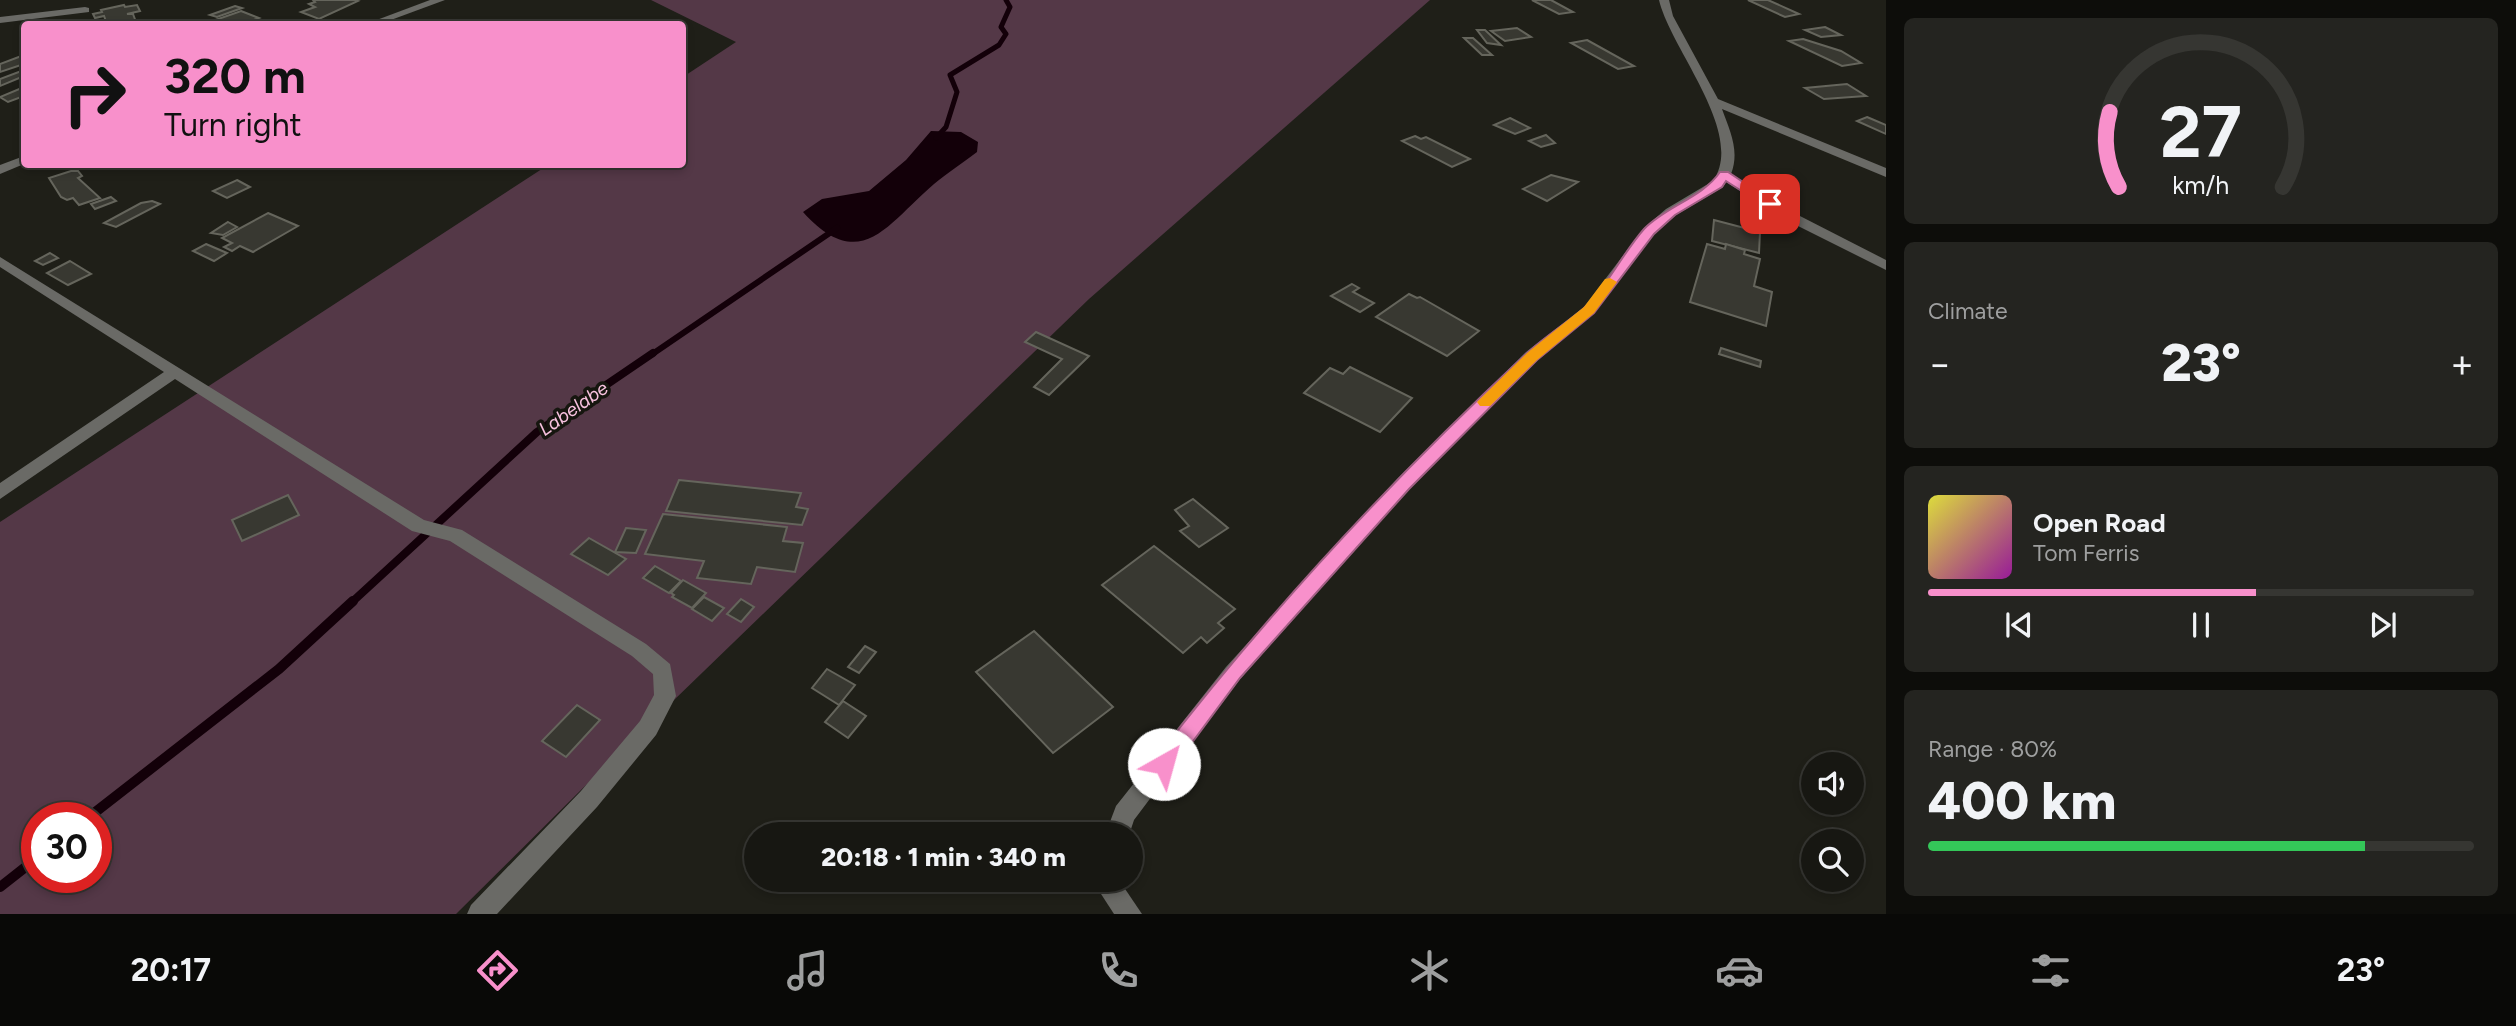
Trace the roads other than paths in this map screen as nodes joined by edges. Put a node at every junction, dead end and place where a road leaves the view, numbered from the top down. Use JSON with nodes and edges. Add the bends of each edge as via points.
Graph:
{"nodes":[{"id":1,"x":440,"y":0,"type":"edge"},
{"id":2,"x":1664,"y":0,"type":"edge"},
{"id":3,"x":85,"y":9,"type":"dead end"},
{"id":4,"x":0,"y":20,"type":"edge"},
{"id":5,"x":380,"y":21,"type":"edge"},
{"id":6,"x":1713,"y":101,"type":"junction"},
{"id":7,"x":21,"y":161,"type":"edge"},
{"id":8,"x":0,"y":170,"type":"edge"},
{"id":9,"x":1886,"y":173,"type":"edge"},
{"id":10,"x":1724,"y":175,"type":"junction"},
{"id":11,"x":0,"y":261,"type":"edge"},
{"id":12,"x":1886,"y":266,"type":"edge"},
{"id":13,"x":175,"y":372,"type":"junction"},
{"id":14,"x":0,"y":492,"type":"edge"},
{"id":15,"x":1121,"y":822,"type":"edge"},
{"id":16,"x":1113,"y":892,"type":"edge"},
{"id":17,"x":480,"y":914,"type":"edge"},
{"id":18,"x":1129,"y":914,"type":"edge"}],
"edges":[{"from":1,"to":5,"type":"street"},
{"from":2,"to":6,"type":"street"},
{"from":3,"to":4,"type":"street"},
{"from":6,"to":9,"type":"street"},
{"from":6,"to":10,"type":"street","via":[[1727,139],[1729,162]]},
{"from":7,"to":8,"type":"street"},
{"from":10,"to":12,"type":"street","via":[[1793,218]]},
{"from":10,"to":15,"type":"street","via":[[1718,184],[1649,231],[1589,310],[1532,356],[1404,484],[1233,673]]},
{"from":11,"to":13,"type":"street"},
{"from":13,"to":14,"type":"street"},
{"from":13,"to":17,"type":"street","via":[[419,526],[455,535],[639,650],[663,670],[665,696],[648,728],[589,799]]},
{"from":16,"to":18,"type":"street"}]}
